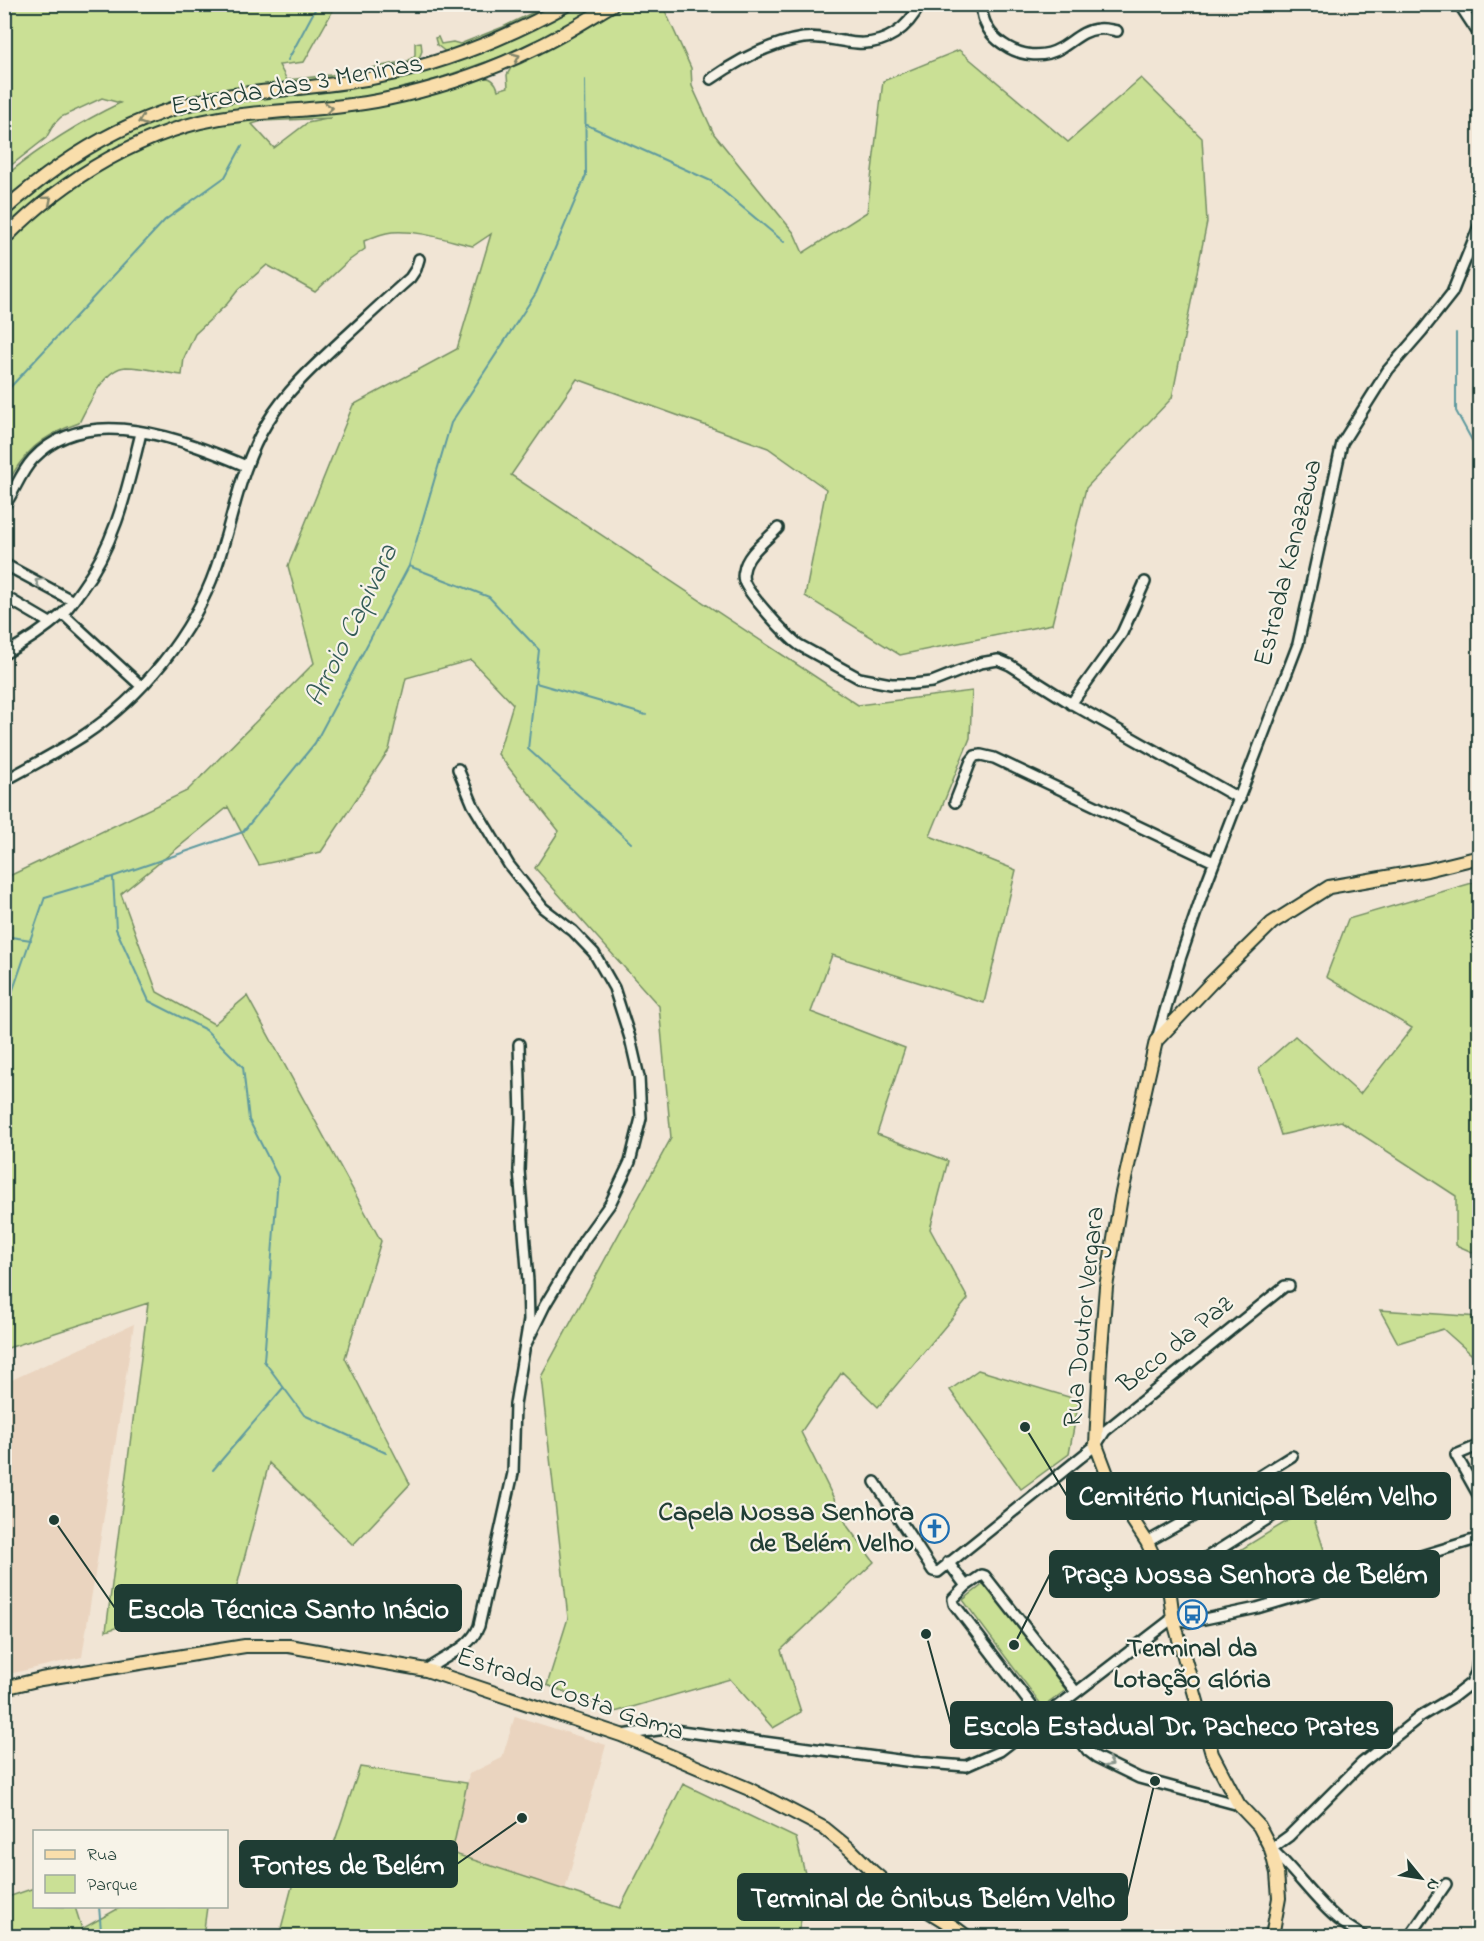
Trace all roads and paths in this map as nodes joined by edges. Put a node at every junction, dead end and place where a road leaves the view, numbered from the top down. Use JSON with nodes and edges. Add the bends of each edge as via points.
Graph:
{"nodes":[{"id":1,"x":568,"y":4,"type":"edge"},
{"id":2,"x":613,"y":4,"type":"edge"},
{"id":3,"x":920,"y":4,"type":"edge"},
{"id":4,"x":981,"y":4,"type":"edge"},
{"id":5,"x":1459,"y":4,"type":"edge"},
{"id":6,"x":1117,"y":31,"type":"dead end"},
{"id":7,"x":1479,"y":36,"type":"edge"},
{"id":8,"x":711,"y":79,"type":"dead end"},
{"id":9,"x":4,"y":210,"type":"edge"},
{"id":10,"x":1479,"y":224,"type":"edge"},
{"id":11,"x":4,"y":239,"type":"edge"},
{"id":12,"x":419,"y":260,"type":"dead end"},
{"id":13,"x":141,"y":433,"type":"junction"},
{"id":14,"x":246,"y":466,"type":"junction"},
{"id":15,"x":4,"y":506,"type":"edge"},
{"id":16,"x":778,"y":528,"type":"dead end"},
{"id":17,"x":4,"y":564,"type":"edge"},
{"id":18,"x":1145,"y":582,"type":"dead end"},
{"id":19,"x":4,"y":596,"type":"edge"},
{"id":20,"x":73,"y":601,"type":"junction"},
{"id":21,"x":63,"y":614,"type":"junction"},
{"id":22,"x":50,"y":623,"type":"junction"},
{"id":23,"x":4,"y":654,"type":"edge"},
{"id":24,"x":141,"y":687,"type":"junction"},
{"id":25,"x":1071,"y":704,"type":"junction"},
{"id":26,"x":458,"y":769,"type":"dead end"},
{"id":27,"x":4,"y":781,"type":"edge"},
{"id":28,"x":1240,"y":799,"type":"junction"},
{"id":29,"x":956,"y":802,"type":"dead end"},
{"id":30,"x":1479,"y":857,"type":"edge"},
{"id":31,"x":1214,"y":862,"type":"junction"},
{"id":32,"x":1156,"y":1041,"type":"junction"},
{"id":33,"x":519,"y":1044,"type":"dead end"},
{"id":34,"x":1289,"y":1286,"type":"dead end"},
{"id":35,"x":525,"y":1346,"type":"junction"},
{"id":36,"x":1096,"y":1444,"type":"junction"},
{"id":37,"x":1479,"y":1445,"type":"edge"},
{"id":38,"x":1292,"y":1456,"type":"dead end"},
{"id":39,"x":875,"y":1482,"type":"dead end"},
{"id":40,"x":1320,"y":1486,"type":"dead end"},
{"id":41,"x":1479,"y":1498,"type":"edge"},
{"id":42,"x":1479,"y":1538,"type":"edge"},
{"id":43,"x":1147,"y":1542,"type":"junction"},
{"id":44,"x":948,"y":1562,"type":"junction"},
{"id":45,"x":1166,"y":1583,"type":"junction"},
{"id":46,"x":966,"y":1586,"type":"junction"},
{"id":47,"x":1173,"y":1618,"type":"junction"},
{"id":48,"x":1479,"y":1649,"type":"edge"},
{"id":49,"x":426,"y":1670,"type":"junction"},
{"id":50,"x":4,"y":1688,"type":"edge"},
{"id":51,"x":1076,"y":1692,"type":"junction"},
{"id":52,"x":1056,"y":1707,"type":"junction"},
{"id":53,"x":1041,"y":1718,"type":"junction"},
{"id":54,"x":621,"y":1735,"type":"junction"},
{"id":55,"x":1239,"y":1805,"type":"junction"},
{"id":56,"x":1271,"y":1849,"type":"junction"},
{"id":57,"x":1446,"y":1884,"type":"dead end"},
{"id":58,"x":966,"y":1936,"type":"edge"},
{"id":59,"x":1272,"y":1936,"type":"edge"},
{"id":60,"x":1363,"y":1936,"type":"edge"},
{"id":61,"x":1410,"y":1936,"type":"edge"}],
"edges":[{"from":1,"to":9,"type":"main road","name":"Estrada das 3 Meninas","one_way":true,"via":[[508,36],[402,71],[181,106],[132,124],[82,151],[49,172]]},
{"from":11,"to":2,"type":"main road","name":"Estrada das 3 Meninas","one_way":true,"via":[[78,177],[164,134],[232,116],[345,107],[421,91],[512,59]]},
{"from":3,"to":8,"type":"street","via":[[903,28],[882,40],[858,43],[801,38],[728,67]]},
{"from":4,"to":6,"type":"street","via":[[982,19],[991,34],[1007,48],[1025,54],[1045,55],[1098,29]]},
{"from":5,"to":7,"type":"street"},
{"from":10,"to":28,"type":"street","name":"Estrada Kanazawa","via":[[1452,293],[1388,370],[1342,443],[1298,644]]},
{"from":12,"to":14,"type":"street","via":[[410,278],[294,386],[267,423]]},
{"from":13,"to":14,"type":"street","via":[[202,448]]},
{"from":13,"to":15,"type":"street","via":[[101,428],[56,441],[33,459]]},
{"from":13,"to":20,"type":"street","via":[[115,531]]},
{"from":14,"to":24,"type":"street","via":[[209,586],[182,634]]},
{"from":16,"to":25,"type":"street","via":[[749,557],[744,581],[799,645],[859,678],[891,684],[932,682],[998,660]]},
{"from":20,"to":17,"type":"street","one_way":true},
{"from":18,"to":25,"type":"street","via":[[1122,633]]},
{"from":19,"to":22,"type":"street"},
{"from":20,"to":21,"type":"street"},
{"from":21,"to":22,"type":"street"},
{"from":21,"to":24,"type":"street"},
{"from":22,"to":23,"type":"street"},
{"from":24,"to":27,"type":"street","via":[[84,735]]},
{"from":25,"to":28,"type":"street"},
{"from":26,"to":35,"type":"street","via":[[473,805],[509,865],[543,908],[594,953],[614,988],[639,1077],[641,1118],[630,1161],[610,1204],[545,1305]]},
{"from":28,"to":31,"type":"street","name":"Estrada Kanazawa"},
{"from":29,"to":31,"type":"street","via":[[975,756],[994,758]]},
{"from":30,"to":32,"type":"main road","via":[[1329,887],[1272,923]]},
{"from":31,"to":32,"type":"street","name":"Estrada Kanazawa"},
{"from":32,"to":36,"type":"main road","name":"Rua Doutor Vergara","via":[[1106,1287]]},
{"from":33,"to":35,"type":"street","via":[[519,1181],[529,1310]]},
{"from":34,"to":36,"type":"street","name":"Beco da Paz","via":[[1105,1431]]},
{"from":35,"to":49,"type":"street","via":[[515,1404],[513,1473],[479,1626],[468,1644]]},
{"from":36,"to":43,"type":"main road","name":"Rua Doutor Vergara","via":[[1113,1490]]},
{"from":36,"to":44,"type":"street","name":"Beco da Paz"},
{"from":37,"to":41,"type":"street","via":[[1456,1455]]},
{"from":38,"to":43,"type":"street"},
{"from":39,"to":44,"type":"street","via":[[933,1571],[938,1572]]},
{"from":40,"to":45,"type":"street"},
{"from":42,"to":47,"type":"street","via":[[1257,1608],[1190,1622]]},
{"from":43,"to":45,"type":"main road","name":"Rua Doutor Vergara"},
{"from":44,"to":46,"type":"street"},
{"from":45,"to":47,"type":"main road","name":"Rua Doutor Vergara"},
{"from":46,"to":51,"type":"street","via":[[985,1576]]},
{"from":46,"to":53,"type":"street","via":[[953,1599],[954,1604]]},
{"from":47,"to":51,"type":"street"},
{"from":47,"to":55,"type":"main road","name":"Rua Doutor Vergara","via":[[1212,1754]]},
{"from":48,"to":56,"type":"street","via":[[1472,1683],[1421,1716],[1362,1763]]},
{"from":49,"to":50,"type":"main road","name":"Estrada Costa Gama","via":[[289,1646],[245,1646]]},
{"from":49,"to":54,"type":"main road","name":"Estrada Costa Gama"},
{"from":51,"to":52,"type":"street"},
{"from":52,"to":53,"type":"street"},
{"from":52,"to":55,"type":"street","one_way":true,"via":[[1096,1757],[1139,1778]]},
{"from":53,"to":54,"type":"street","via":[[1000,1751],[966,1766],[666,1729]]},
{"from":54,"to":58,"type":"main road","name":"Estrada Costa Gama","via":[[749,1789],[824,1828],[894,1890]]},
{"from":55,"to":56,"type":"main road","name":"Rua Doutor Vergara","via":[[1259,1826]]},
{"from":56,"to":59,"type":"main road","name":"Rua Doutor Vergara","via":[[1279,1898]]},
{"from":56,"to":60,"type":"street","via":[[1338,1919]]},
{"from":57,"to":61,"type":"street"}]}
